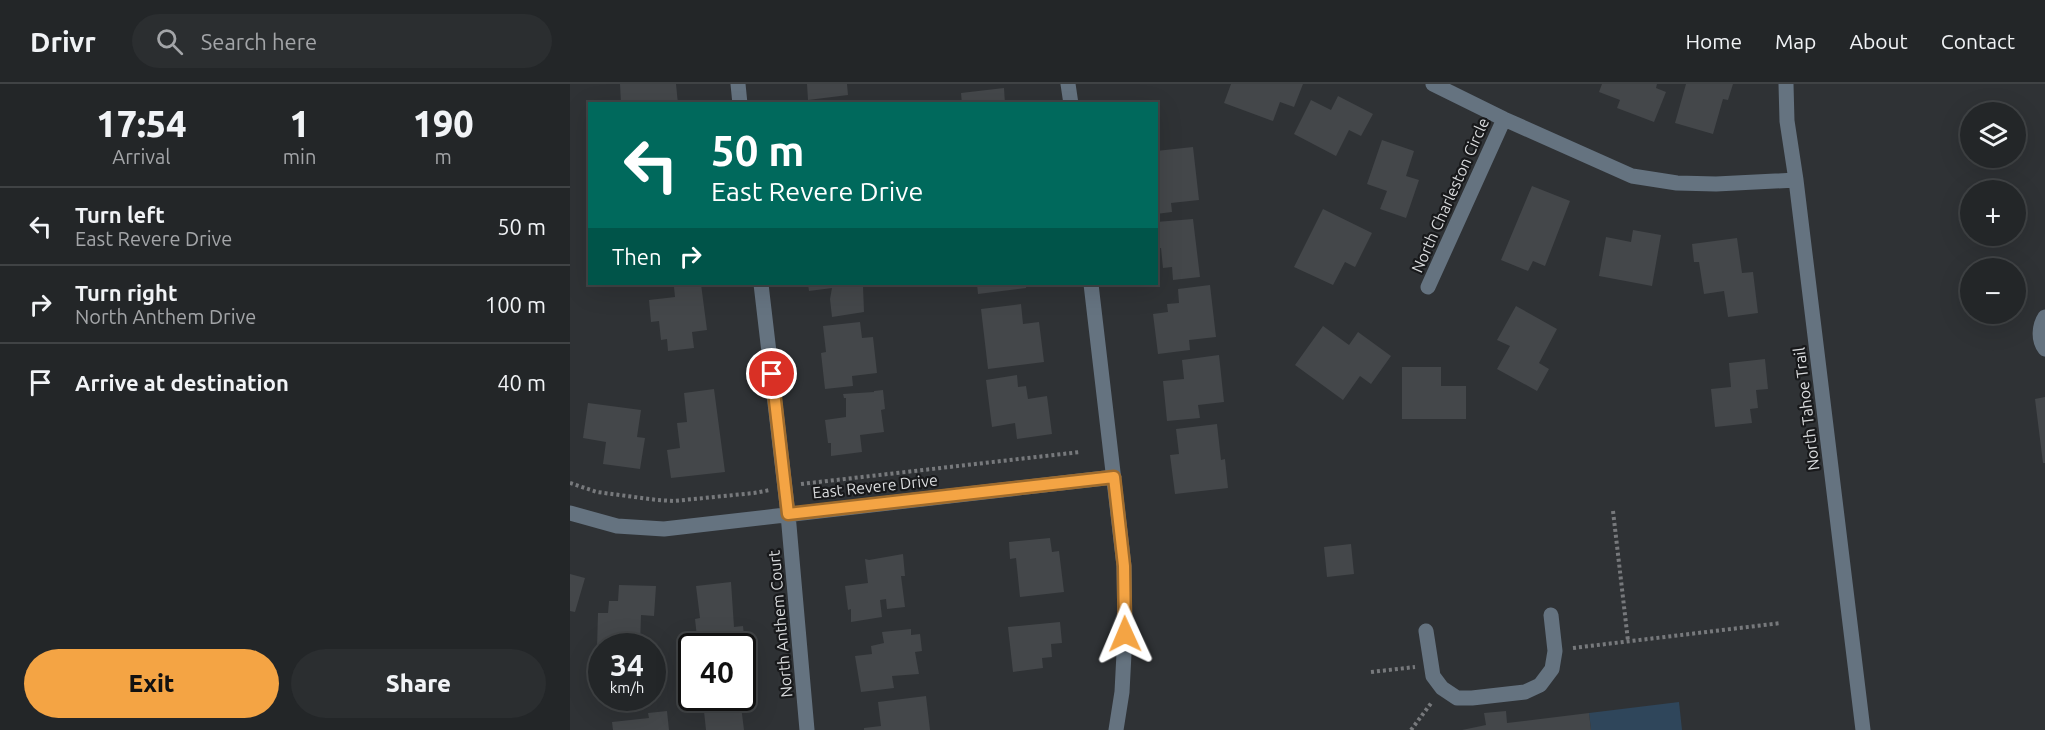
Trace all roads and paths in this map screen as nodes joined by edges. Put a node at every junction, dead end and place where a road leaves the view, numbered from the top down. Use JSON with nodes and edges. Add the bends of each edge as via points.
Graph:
{"nodes":[{"id":1,"x":738,"y":84,"type":"edge"},
{"id":2,"x":1068,"y":84,"type":"edge"},
{"id":3,"x":1432,"y":84,"type":"edge"},
{"id":4,"x":1786,"y":84,"type":"edge"},
{"id":5,"x":740,"y":102,"type":"edge"},
{"id":6,"x":1071,"y":102,"type":"edge"},
{"id":7,"x":1504,"y":119,"type":"junction"},
{"id":8,"x":1796,"y":180,"type":"junction"},
{"id":9,"x":761,"y":285,"type":"edge"},
{"id":10,"x":1091,"y":285,"type":"edge"},
{"id":11,"x":1428,"y":287,"type":"dead end"},
{"id":12,"x":2045,"y":317,"type":"edge"},
{"id":13,"x":2045,"y":349,"type":"edge"},
{"id":14,"x":1080,"y":452,"type":"dead end"},
{"id":15,"x":1114,"y":477,"type":"junction"},
{"id":16,"x":570,"y":483,"type":"edge"},
{"id":17,"x":785,"y":486,"type":"junction"},
{"id":18,"x":1613,"y":511,"type":"dead end"},
{"id":19,"x":570,"y":513,"type":"edge"},
{"id":20,"x":788,"y":514,"type":"junction"},
{"id":21,"x":1551,"y":615,"type":"dead end"},
{"id":22,"x":1426,"y":631,"type":"dead end"},
{"id":23,"x":1628,"y":641,"type":"dead end"},
{"id":24,"x":1442,"y":688,"type":"junction"},
{"id":25,"x":807,"y":730,"type":"edge"},
{"id":26,"x":1116,"y":730,"type":"edge"},
{"id":27,"x":1411,"y":730,"type":"edge"},
{"id":28,"x":1863,"y":730,"type":"edge"}],
"edges":[{"from":1,"to":5,"type":"street"},
{"from":2,"to":6,"type":"street"},
{"from":3,"to":7,"type":"street"},
{"from":4,"to":8,"type":"street","name":"North Tahoe Trail"},
{"from":7,"to":8,"type":"street","via":[[1632,176],[1706,184]]},
{"from":7,"to":11,"type":"street","name":"North Charleston Circle"},
{"from":8,"to":28,"type":"street","name":"North Tahoe Trail"},
{"from":9,"to":17,"type":"street","name":"North Anthem Court"},
{"from":10,"to":15,"type":"street"},
{"from":12,"to":13,"type":"street","via":[[2040,324],[2040,337]]},
{"from":14,"to":17,"type":"path"},
{"from":15,"to":20,"type":"street","name":"East Revere Drive"},
{"from":15,"to":26,"type":"street","via":[[1124,566],[1125,634]]},
{"from":16,"to":17,"type":"path","via":[[630,498],[674,501]]},
{"from":17,"to":20,"type":"street","name":"North Anthem Court"},
{"from":18,"to":23,"type":"path"},
{"from":19,"to":20,"type":"street","name":"East Revere Drive","via":[[617,526],[664,529]]},
{"from":20,"to":25,"type":"street","name":"North Anthem Court"},
{"from":21,"to":24,"type":"street","via":[[1554,660],[1540,684],[1525,692],[1472,698],[1457,698]]},
{"from":22,"to":24,"type":"street","via":[[1433,676]]},
{"from":24,"to":27,"type":"path"}]}
